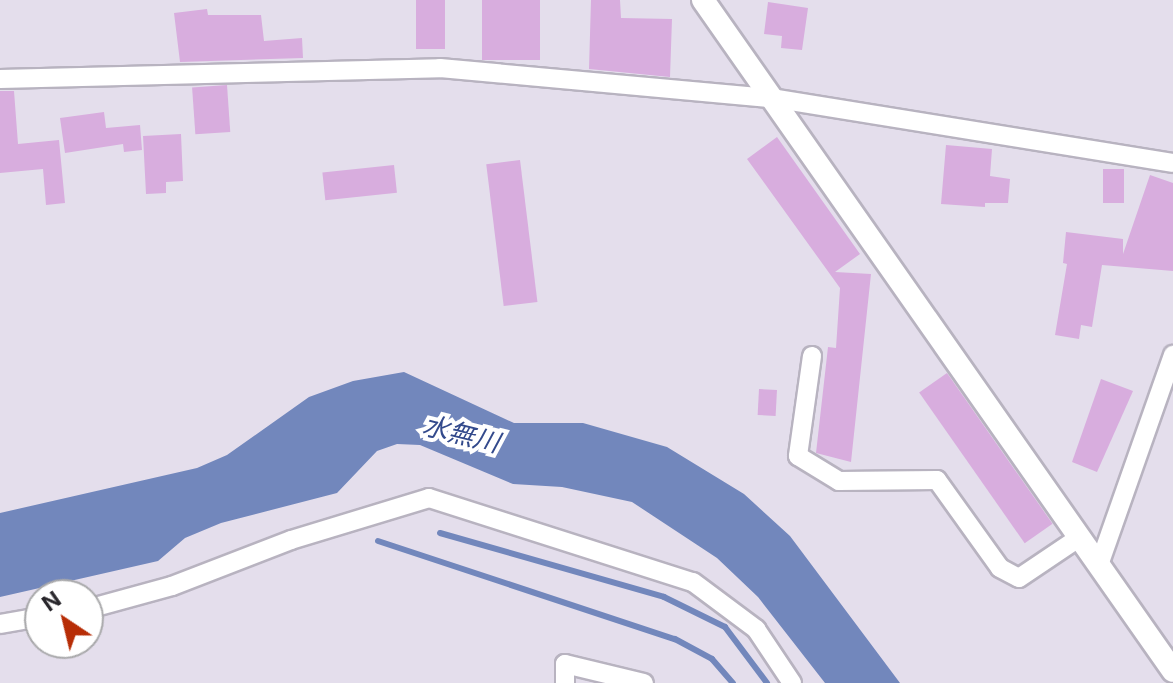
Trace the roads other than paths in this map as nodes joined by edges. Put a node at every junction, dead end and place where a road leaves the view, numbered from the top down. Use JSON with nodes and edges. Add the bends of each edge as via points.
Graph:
{"nodes":[{"id":1,"x":703,"y":0,"type":"edge"},
{"id":2,"x":0,"y":79,"type":"edge"},
{"id":3,"x":772,"y":98,"type":"junction"},
{"id":4,"x":1173,"y":163,"type":"edge"},
{"id":5,"x":1173,"y":355,"type":"edge"},
{"id":6,"x":812,"y":356,"type":"dead end"},
{"id":7,"x":1080,"y":537,"type":"junction"},
{"id":8,"x":1099,"y":565,"type":"junction"},
{"id":9,"x":104,"y":605,"type":"edge"},
{"id":10,"x":24,"y":620,"type":"edge"},
{"id":11,"x":0,"y":624,"type":"edge"},
{"id":12,"x":1173,"y":671,"type":"edge"},
{"id":13,"x":565,"y":683,"type":"edge"},
{"id":14,"x":644,"y":683,"type":"edge"},
{"id":15,"x":792,"y":683,"type":"edge"}],
"edges":[{"from":1,"to":3,"type":"street"},
{"from":2,"to":3,"type":"street","via":[[440,68]]},
{"from":3,"to":4,"type":"street"},
{"from":3,"to":7,"type":"street"},
{"from":5,"to":8,"type":"street"},
{"from":6,"to":7,"type":"street","via":[[798,456],[839,481],[937,480],[1000,568],[1019,578]]},
{"from":7,"to":8,"type":"street"},
{"from":8,"to":12,"type":"street"},
{"from":9,"to":15,"type":"street","via":[[429,498],[693,582],[756,629]]},
{"from":10,"to":11,"type":"street"},
{"from":13,"to":14,"type":"street","via":[[565,664]]}]}
